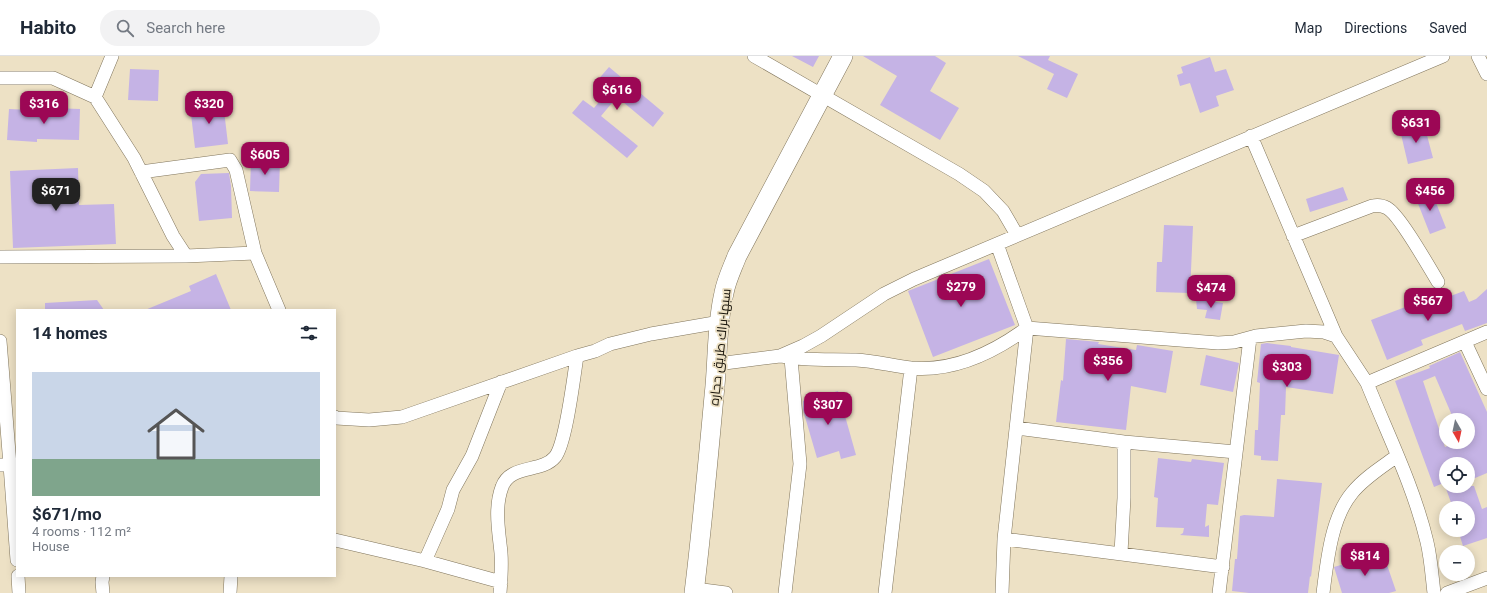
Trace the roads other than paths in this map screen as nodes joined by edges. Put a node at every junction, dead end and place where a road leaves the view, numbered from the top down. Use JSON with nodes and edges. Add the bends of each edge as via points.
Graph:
{"nodes":[{"id":1,"x":112,"y":56,"type":"edge"},
{"id":2,"x":754,"y":56,"type":"edge"},
{"id":3,"x":843,"y":56,"type":"edge"},
{"id":4,"x":1443,"y":56,"type":"edge"},
{"id":5,"x":1478,"y":56,"type":"edge"},
{"id":6,"x":1487,"y":74,"type":"edge"},
{"id":7,"x":0,"y":78,"type":"edge"},
{"id":8,"x":823,"y":95,"type":"junction"},
{"id":9,"x":96,"y":97,"type":"junction"},
{"id":10,"x":1251,"y":136,"type":"junction"},
{"id":11,"x":141,"y":172,"type":"junction"},
{"id":12,"x":1017,"y":235,"type":"junction"},
{"id":13,"x":1293,"y":236,"type":"junction"},
{"id":14,"x":997,"y":244,"type":"junction"},
{"id":15,"x":254,"y":253,"type":"junction"},
{"id":16,"x":186,"y":256,"type":"junction"},
{"id":17,"x":0,"y":257,"type":"edge"},
{"id":18,"x":1438,"y":282,"type":"dead end"},
{"id":19,"x":279,"y":309,"type":"edge"},
{"id":20,"x":720,"y":322,"type":"junction"},
{"id":21,"x":1027,"y":328,"type":"junction"},
{"id":22,"x":1487,"y":332,"type":"edge"},
{"id":23,"x":1336,"y":336,"type":"junction"},
{"id":24,"x":1250,"y":338,"type":"junction"},
{"id":25,"x":0,"y":341,"type":"edge"},
{"id":26,"x":1465,"y":342,"type":"junction"},
{"id":27,"x":577,"y":356,"type":"junction"},
{"id":28,"x":786,"y":357,"type":"junction"},
{"id":29,"x":717,"y":364,"type":"junction"},
{"id":30,"x":912,"y":368,"type":"junction"},
{"id":31,"x":501,"y":382,"type":"junction"},
{"id":32,"x":1367,"y":383,"type":"junction"},
{"id":33,"x":1487,"y":389,"type":"edge"},
{"id":34,"x":336,"y":418,"type":"edge"},
{"id":35,"x":1016,"y":428,"type":"junction"},
{"id":36,"x":1124,"y":442,"type":"junction"},
{"id":37,"x":1236,"y":452,"type":"junction"},
{"id":38,"x":1397,"y":456,"type":"junction"},
{"id":39,"x":9,"y":465,"type":"edge"},
{"id":40,"x":1004,"y":539,"type":"junction"},
{"id":41,"x":336,"y":540,"type":"edge"},
{"id":42,"x":16,"y":548,"type":"edge"},
{"id":43,"x":1121,"y":553,"type":"junction"},
{"id":44,"x":425,"y":562,"type":"junction"},
{"id":45,"x":1223,"y":567,"type":"junction"},
{"id":46,"x":18,"y":577,"type":"edge"},
{"id":47,"x":103,"y":577,"type":"edge"},
{"id":48,"x":231,"y":577,"type":"edge"},
{"id":49,"x":1487,"y":578,"type":"edge"},
{"id":50,"x":501,"y":588,"type":"edge"},
{"id":51,"x":694,"y":591,"type":"edge"},
{"id":52,"x":20,"y":593,"type":"edge"},
{"id":53,"x":103,"y":593,"type":"edge"},
{"id":54,"x":230,"y":593,"type":"edge"},
{"id":55,"x":726,"y":593,"type":"edge"},
{"id":56,"x":785,"y":593,"type":"edge"},
{"id":57,"x":885,"y":593,"type":"edge"},
{"id":58,"x":1002,"y":593,"type":"edge"},
{"id":59,"x":1219,"y":593,"type":"edge"},
{"id":60,"x":1323,"y":593,"type":"edge"},
{"id":61,"x":1434,"y":593,"type":"edge"},
{"id":62,"x":1447,"y":593,"type":"edge"}],
"edges":[{"from":1,"to":9,"type":"street"},
{"from":2,"to":8,"type":"street"},
{"from":3,"to":8,"type":"main road","name":"سبها-براك طريق حجاره"},
{"from":4,"to":10,"type":"street"},
{"from":5,"to":6,"type":"street"},
{"from":7,"to":9,"type":"street","via":[[53,78]]},
{"from":8,"to":12,"type":"street","via":[[984,191],[1003,211]]},
{"from":8,"to":20,"type":"main road","name":"سبها-براك طريق حجاره","via":[[737,256],[726,283]]},
{"from":9,"to":11,"type":"street"},
{"from":10,"to":12,"type":"street"},
{"from":10,"to":13,"type":"street"},
{"from":11,"to":15,"type":"street","via":[[230,160],[236,170]]},
{"from":11,"to":16,"type":"street","via":[[173,236]]},
{"from":12,"to":14,"type":"street"},
{"from":13,"to":18,"type":"street","via":[[1380,205],[1393,212]]},
{"from":13,"to":23,"type":"street"},
{"from":14,"to":21,"type":"street"},
{"from":14,"to":28,"type":"street","via":[[884,294]]},
{"from":15,"to":16,"type":"street"},
{"from":15,"to":19,"type":"street"},
{"from":16,"to":17,"type":"street"},
{"from":20,"to":27,"type":"street","via":[[651,334],[610,344]]},
{"from":20,"to":29,"type":"main road","name":"سبها-براك طريق حجاره"},
{"from":21,"to":24,"type":"street","via":[[1218,343]]},
{"from":21,"to":30,"type":"street","via":[[1010,341],[970,360],[952,366]]},
{"from":21,"to":35,"type":"street"},
{"from":22,"to":26,"type":"street"},
{"from":23,"to":24,"type":"street","via":[[1306,331]]},
{"from":23,"to":32,"type":"street"},
{"from":24,"to":37,"type":"street"},
{"from":25,"to":39,"type":"street"},
{"from":26,"to":32,"type":"street"},
{"from":26,"to":33,"type":"street"},
{"from":27,"to":31,"type":"street"},
{"from":27,"to":50,"type":"street","via":[[566,423],[558,453],[545,464],[513,474],[502,486],[498,505]]},
{"from":28,"to":29,"type":"street"},
{"from":28,"to":30,"type":"street","via":[[856,360]]},
{"from":28,"to":56,"type":"street","via":[[800,464]]},
{"from":29,"to":51,"type":"main road","name":"سبها-براك طريق حجاره"},
{"from":30,"to":57,"type":"street"},
{"from":31,"to":34,"type":"street","via":[[402,417],[369,420]]},
{"from":31,"to":44,"type":"street","via":[[472,456],[453,490],[448,509]]},
{"from":32,"to":38,"type":"street"},
{"from":35,"to":36,"type":"street"},
{"from":35,"to":40,"type":"street"},
{"from":36,"to":37,"type":"street"},
{"from":36,"to":43,"type":"street"},
{"from":37,"to":45,"type":"street"},
{"from":38,"to":60,"type":"street","via":[[1360,485],[1340,510]]},
{"from":38,"to":61,"type":"street","via":[[1422,522]]},
{"from":39,"to":42,"type":"street"},
{"from":40,"to":43,"type":"street"},
{"from":40,"to":58,"type":"street"},
{"from":41,"to":44,"type":"street"},
{"from":43,"to":45,"type":"street"},
{"from":44,"to":50,"type":"street"},
{"from":45,"to":59,"type":"street"},
{"from":46,"to":52,"type":"street"},
{"from":47,"to":53,"type":"street"},
{"from":48,"to":54,"type":"street"},
{"from":49,"to":62,"type":"street"},
{"from":51,"to":55,"type":"street"}]}
